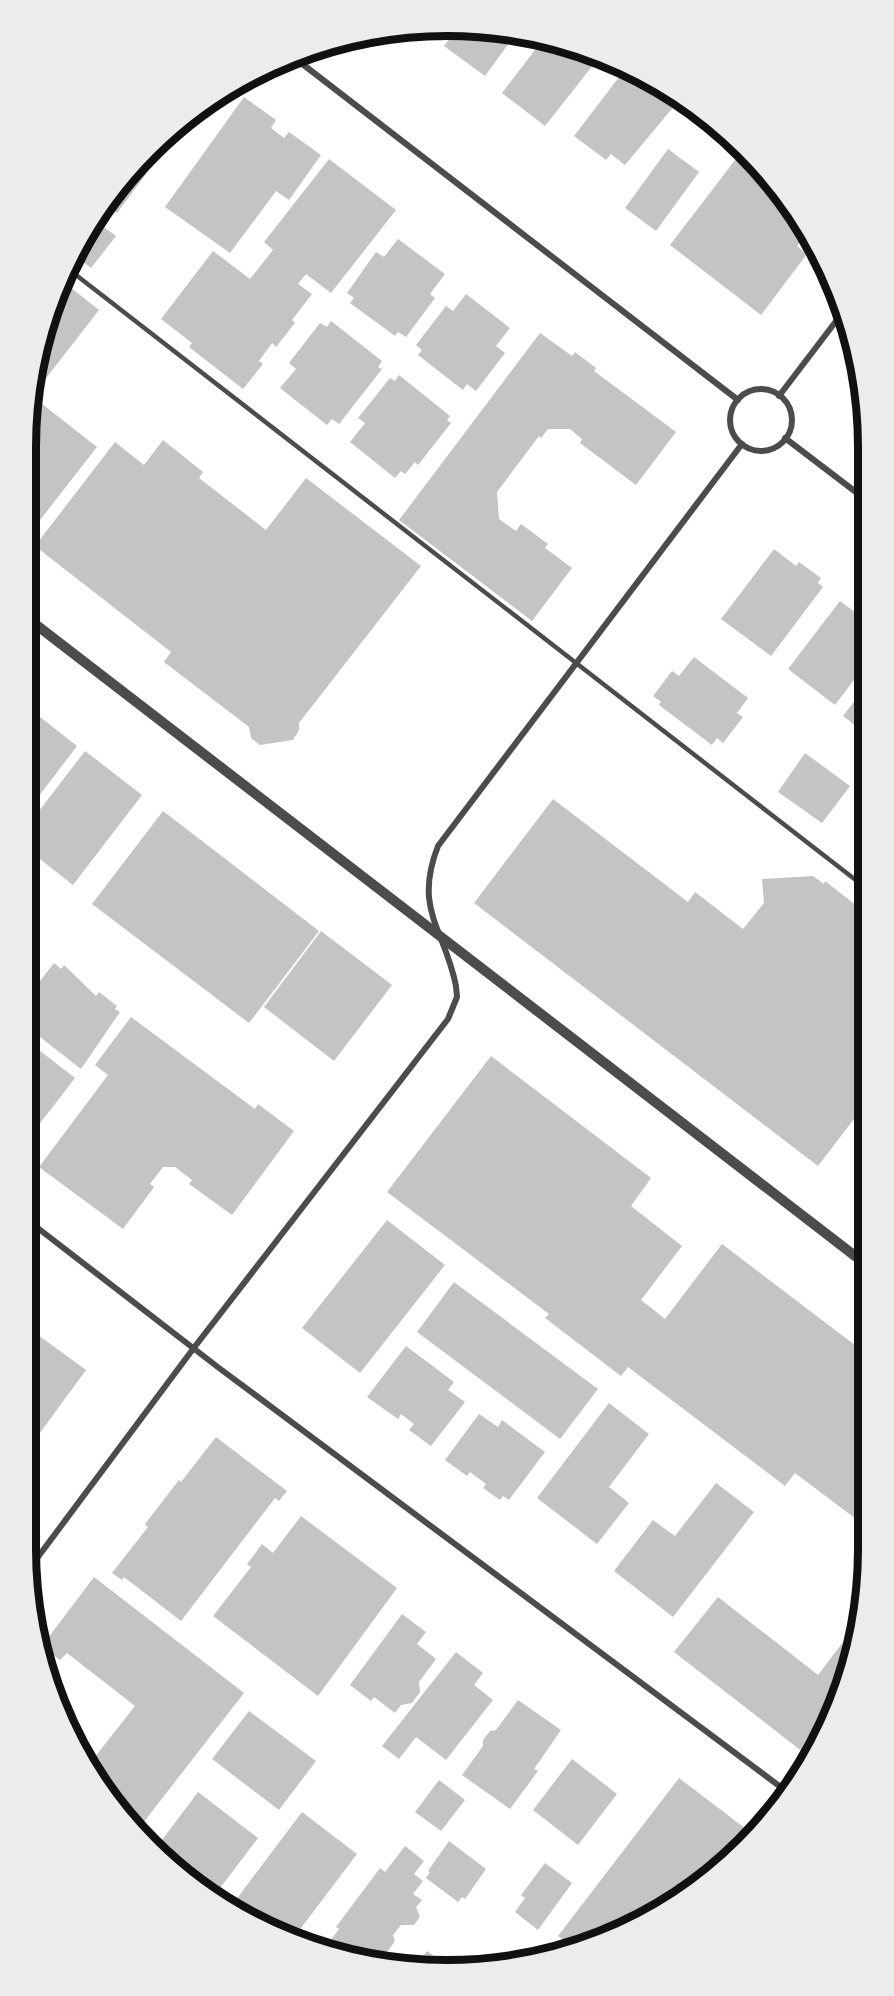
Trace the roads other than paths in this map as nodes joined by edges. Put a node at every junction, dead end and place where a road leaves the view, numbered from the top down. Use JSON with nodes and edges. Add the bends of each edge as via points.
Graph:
{"nodes":[{"id":1,"x":301,"y":63,"type":"edge"},
{"id":2,"x":74,"y":274,"type":"edge"},
{"id":3,"x":837,"y":319,"type":"edge"},
{"id":4,"x":779,"y":396,"type":"junction"},
{"id":5,"x":738,"y":400,"type":"junction"},
{"id":6,"x":785,"y":438,"type":"junction"},
{"id":7,"x":742,"y":444,"type":"junction"},
{"id":8,"x":858,"y":494,"type":"edge"},
{"id":9,"x":36,"y":625,"type":"edge"},
{"id":10,"x":575,"y":664,"type":"junction"},
{"id":11,"x":858,"y":882,"type":"edge"},
{"id":12,"x":438,"y":937,"type":"junction"},
{"id":13,"x":36,"y":1227,"type":"edge"},
{"id":14,"x":858,"y":1258,"type":"edge"},
{"id":15,"x":193,"y":1349,"type":"junction"},
{"id":16,"x":36,"y":1559,"type":"edge"},
{"id":17,"x":781,"y":1788,"type":"edge"}],
"edges":[{"from":1,"to":5,"type":"street"},
{"from":2,"to":10,"type":"lane"},
{"from":3,"to":4,"type":"street"},
{"from":4,"to":5,"type":"street","via":[[765,389]]},
{"from":4,"to":6,"type":"street","via":[[791,416]]},
{"from":5,"to":7,"type":"street","via":[[730,418],[731,429]]},
{"from":6,"to":7,"type":"street","via":[[768,450],[758,451]]},
{"from":6,"to":8,"type":"street"},
{"from":7,"to":10,"type":"street"},
{"from":9,"to":12,"type":"street"},
{"from":10,"to":11,"type":"lane"},
{"from":10,"to":12,"type":"street","via":[[438,846],[429,878],[429,905]]},
{"from":12,"to":14,"type":"street"},
{"from":12,"to":15,"type":"street","via":[[456,986],[457,997],[448,1019]]},
{"from":13,"to":15,"type":"street"},
{"from":15,"to":16,"type":"street"},
{"from":15,"to":17,"type":"street"}]}
